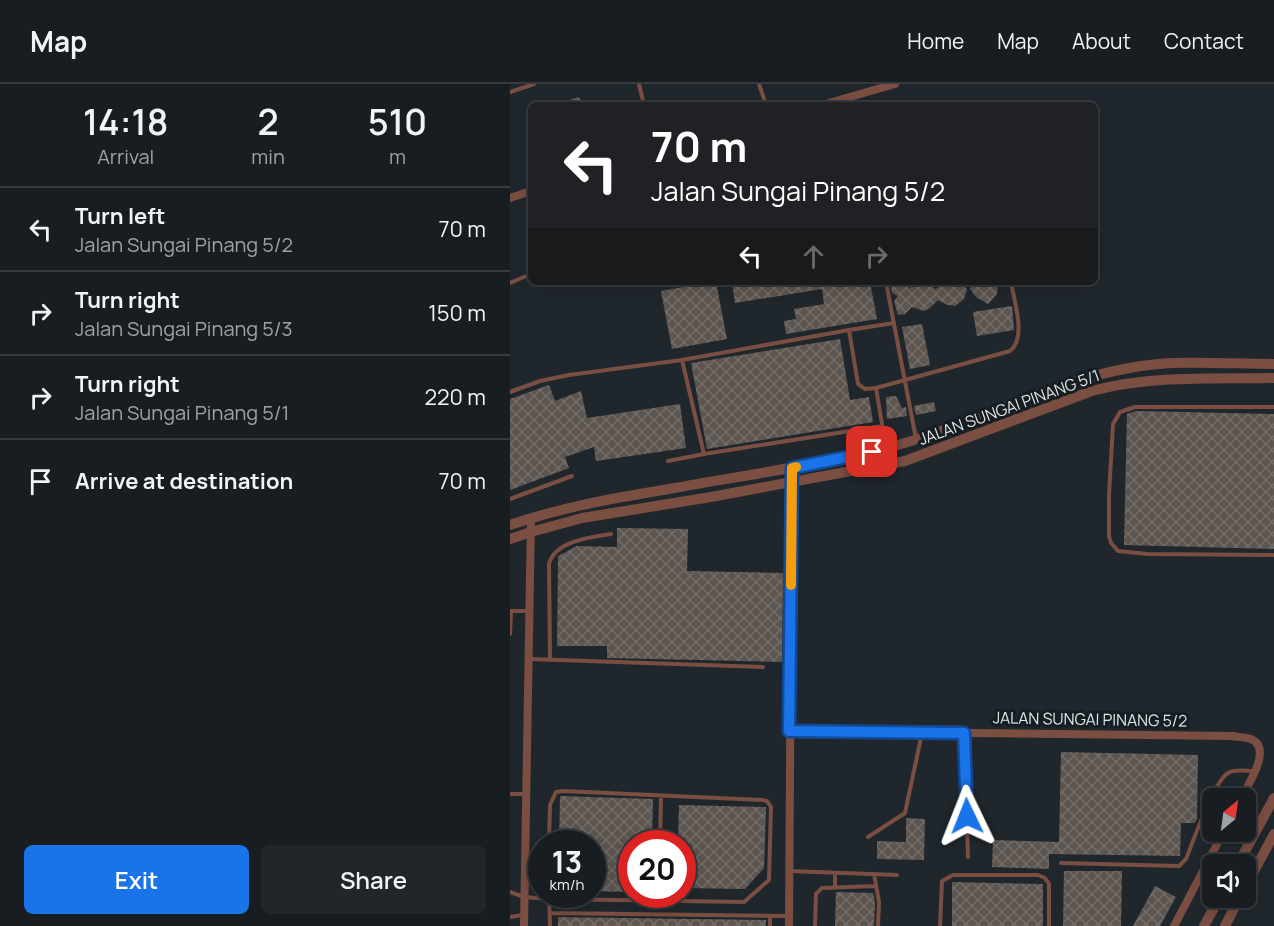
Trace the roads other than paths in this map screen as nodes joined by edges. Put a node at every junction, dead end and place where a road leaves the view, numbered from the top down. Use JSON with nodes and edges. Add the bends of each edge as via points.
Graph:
{"nodes":[{"id":1,"x":534,"y":84,"type":"edge"},
{"id":2,"x":639,"y":84,"type":"edge"},
{"id":3,"x":759,"y":84,"type":"edge"},
{"id":4,"x":895,"y":84,"type":"edge"},
{"id":5,"x":510,"y":92,"type":"edge"},
{"id":6,"x":643,"y":102,"type":"edge"},
{"id":7,"x":765,"y":102,"type":"edge"},
{"id":8,"x":832,"y":102,"type":"edge"},
{"id":9,"x":528,"y":192,"type":"edge"},
{"id":10,"x":510,"y":198,"type":"edge"},
{"id":11,"x":528,"y":275,"type":"edge"},
{"id":12,"x":510,"y":283,"type":"edge"},
{"id":13,"x":887,"y":285,"type":"edge"},
{"id":14,"x":1011,"y":285,"type":"edge"},
{"id":15,"x":894,"y":323,"type":"junction"},
{"id":16,"x":849,"y":330,"type":"junction"},
{"id":17,"x":682,"y":360,"type":"junction"},
{"id":18,"x":1274,"y":364,"type":"edge"},
{"id":19,"x":1274,"y":378,"type":"edge"},
{"id":20,"x":903,"y":380,"type":"junction"},
{"id":21,"x":876,"y":388,"type":"junction"},
{"id":22,"x":510,"y":392,"type":"edge"},
{"id":23,"x":1274,"y":407,"type":"edge"},
{"id":24,"x":882,"y":426,"type":"junction"},
{"id":25,"x":916,"y":440,"type":"junction"},
{"id":26,"x":886,"y":449,"type":"junction"},
{"id":27,"x":704,"y":454,"type":"junction"},
{"id":28,"x":668,"y":461,"type":"dead end"},
{"id":29,"x":792,"y":468,"type":"junction"},
{"id":30,"x":572,"y":476,"type":"dead end"},
{"id":31,"x":792,"y":482,"type":"junction"},
{"id":32,"x":510,"y":499,"type":"edge"},
{"id":33,"x":531,"y":518,"type":"junction"},
{"id":34,"x":510,"y":525,"type":"edge"},
{"id":35,"x":531,"y":532,"type":"junction"},
{"id":36,"x":610,"y":534,"type":"dead end"},
{"id":37,"x":510,"y":539,"type":"edge"},
{"id":38,"x":1274,"y":555,"type":"edge"},
{"id":39,"x":510,"y":611,"type":"edge"},
{"id":40,"x":529,"y":611,"type":"junction"},
{"id":41,"x":510,"y":634,"type":"edge"},
{"id":42,"x":529,"y":659,"type":"junction"},
{"id":43,"x":550,"y":659,"type":"junction"},
{"id":44,"x":764,"y":667,"type":"dead end"},
{"id":45,"x":789,"y":731,"type":"junction"},
{"id":46,"x":922,"y":733,"type":"junction"},
{"id":47,"x":964,"y":733,"type":"junction"},
{"id":48,"x":1255,"y":771,"type":"junction"},
{"id":49,"x":1246,"y":788,"type":"edge"},
{"id":50,"x":510,"y":794,"type":"edge"},
{"id":51,"x":526,"y":794,"type":"junction"},
{"id":52,"x":661,"y":796,"type":"junction"},
{"id":53,"x":1274,"y":798,"type":"edge"},
{"id":54,"x":549,"y":830,"type":"edge"},
{"id":55,"x":660,"y":830,"type":"edge"},
{"id":56,"x":1274,"y":834,"type":"edge"},
{"id":57,"x":868,"y":837,"type":"dead end"},
{"id":58,"x":1218,"y":842,"type":"edge"},
{"id":59,"x":1243,"y":854,"type":"edge"},
{"id":60,"x":968,"y":857,"type":"dead end"},
{"id":61,"x":1061,"y":862,"type":"dead end"},
{"id":62,"x":1256,"y":868,"type":"edge"},
{"id":63,"x":789,"y":871,"type":"junction"},
{"id":64,"x":835,"y":873,"type":"junction"},
{"id":65,"x":874,"y":874,"type":"junction"},
{"id":66,"x":897,"y":875,"type":"dead end"},
{"id":67,"x":835,"y":886,"type":"junction"},
{"id":68,"x":875,"y":886,"type":"junction"},
{"id":69,"x":510,"y":892,"type":"edge"},
{"id":70,"x":524,"y":897,"type":"junction"},
{"id":71,"x":528,"y":897,"type":"edge"},
{"id":72,"x":696,"y":902,"type":"edge"},
{"id":73,"x":550,"y":908,"type":"edge"},
{"id":74,"x":1214,"y":908,"type":"edge"},
{"id":75,"x":1234,"y":908,"type":"edge"},
{"id":76,"x":550,"y":913,"type":"junction"},
{"id":77,"x":524,"y":915,"type":"junction"},
{"id":78,"x":770,"y":916,"type":"junction"},
{"id":79,"x":789,"y":916,"type":"junction"},
{"id":80,"x":510,"y":917,"type":"edge"},
{"id":81,"x":524,"y":926,"type":"edge"},
{"id":82,"x":550,"y":926,"type":"edge"},
{"id":83,"x":770,"y":926,"type":"edge"},
{"id":84,"x":789,"y":926,"type":"edge"},
{"id":85,"x":815,"y":926,"type":"edge"},
{"id":86,"x":878,"y":926,"type":"edge"},
{"id":87,"x":940,"y":926,"type":"edge"},
{"id":88,"x":1049,"y":926,"type":"edge"},
{"id":89,"x":1174,"y":926,"type":"edge"},
{"id":90,"x":1204,"y":926,"type":"edge"},
{"id":91,"x":1225,"y":926,"type":"edge"}],
"edges":[{"from":1,"to":5,"type":"lane"},
{"from":2,"to":6,"type":"lane"},
{"from":3,"to":7,"type":"lane"},
{"from":4,"to":8,"type":"street"},
{"from":9,"to":10,"type":"street"},
{"from":11,"to":12,"type":"lane"},
{"from":13,"to":15,"type":"lane"},
{"from":14,"to":20,"type":"lane","via":[[1019,334],[1013,349]]},
{"from":15,"to":16,"type":"lane"},
{"from":15,"to":20,"type":"lane"},
{"from":16,"to":17,"type":"lane"},
{"from":16,"to":21,"type":"lane","via":[[858,384],[865,389]]},
{"from":17,"to":22,"type":"lane","via":[[569,375]]},
{"from":17,"to":27,"type":"lane"},
{"from":18,"to":25,"type":"street","name":"JALAN SUNGAI PINANG 5/1","via":[[1129,368]]},
{"from":19,"to":31,"type":"street","name":"JALAN SUNGAI PINANG 5/1","via":[[1151,380],[1115,385],[905,461]]},
{"from":20,"to":21,"type":"lane"},
{"from":20,"to":25,"type":"lane"},
{"from":21,"to":24,"type":"lane"},
{"from":23,"to":38,"type":"lane","via":[[1150,406],[1120,412],[1113,424],[1109,536],[1118,552]]},
{"from":24,"to":26,"type":"lane"},
{"from":24,"to":27,"type":"lane"},
{"from":25,"to":26,"type":"street","name":"JALAN SUNGAI PINANG 5/1"},
{"from":26,"to":29,"type":"street","name":"JALAN SUNGAI PINANG 5/1"},
{"from":27,"to":28,"type":"lane"},
{"from":29,"to":31,"type":"street"},
{"from":29,"to":33,"type":"street","name":"JALAN SUNGAI PINANG 5/1","via":[[613,498]]},
{"from":30,"to":32,"type":"lane"},
{"from":31,"to":35,"type":"street","name":"JALAN SUNGAI PINANG 5/1","via":[[582,518]]},
{"from":31,"to":45,"type":"street"},
{"from":33,"to":34,"type":"street","name":"JALAN SUNGAI PINANG 5/1"},
{"from":33,"to":35,"type":"street"},
{"from":35,"to":37,"type":"street","name":"JALAN SUNGAI PINANG 5/1"},
{"from":35,"to":40,"type":"street"},
{"from":36,"to":43,"type":"lane","via":[[575,542],[552,555]]},
{"from":39,"to":40,"type":"lane"},
{"from":39,"to":41,"type":"lane"},
{"from":40,"to":42,"type":"street"},
{"from":42,"to":43,"type":"lane"},
{"from":42,"to":51,"type":"street"},
{"from":43,"to":44,"type":"lane"},
{"from":45,"to":46,"type":"street","name":"JALAN SUNGAI PINANG 5/2"},
{"from":45,"to":63,"type":"street"},
{"from":46,"to":47,"type":"street","name":"JALAN SUNGAI PINANG 5/2"},
{"from":46,"to":57,"type":"lane","via":[[905,813]]},
{"from":47,"to":48,"type":"street","name":"JALAN SUNGAI PINANG 5/2","via":[[1232,736],[1258,744],[1260,757]]},
{"from":47,"to":60,"type":"lane"},
{"from":48,"to":49,"type":"street","name":"JALAN SUNGAI PINANG 5/2"},
{"from":48,"to":61,"type":"lane","via":[[1232,771],[1222,776],[1186,859],[1179,866]]},
{"from":50,"to":51,"type":"lane"},
{"from":51,"to":70,"type":"street"},
{"from":52,"to":54,"type":"lane","via":[[556,792],[550,805]]},
{"from":52,"to":55,"type":"lane"},
{"from":52,"to":72,"type":"lane","via":[[762,800],[771,807],[769,880],[744,902]]},
{"from":53,"to":59,"type":"street"},
{"from":56,"to":62,"type":"street"},
{"from":58,"to":89,"type":"street"},
{"from":63,"to":64,"type":"lane"},
{"from":63,"to":79,"type":"street"},
{"from":64,"to":65,"type":"lane"},
{"from":64,"to":67,"type":"lane"},
{"from":65,"to":66,"type":"lane"},
{"from":65,"to":68,"type":"lane"},
{"from":67,"to":68,"type":"lane"},
{"from":67,"to":85,"type":"lane","via":[[822,888],[816,894]]},
{"from":68,"to":86,"type":"lane"},
{"from":69,"to":70,"type":"lane"},
{"from":70,"to":71,"type":"lane"},
{"from":70,"to":77,"type":"street"},
{"from":73,"to":76,"type":"lane"},
{"from":74,"to":90,"type":"street"},
{"from":75,"to":91,"type":"street"},
{"from":76,"to":78,"type":"lane"},
{"from":76,"to":82,"type":"lane"},
{"from":77,"to":80,"type":"lane"},
{"from":77,"to":81,"type":"street"},
{"from":78,"to":79,"type":"lane"},
{"from":78,"to":83,"type":"lane"},
{"from":79,"to":84,"type":"street"},
{"from":87,"to":88,"type":"lane","via":[[942,880],[953,875],[1038,875],[1046,879]]}]}
